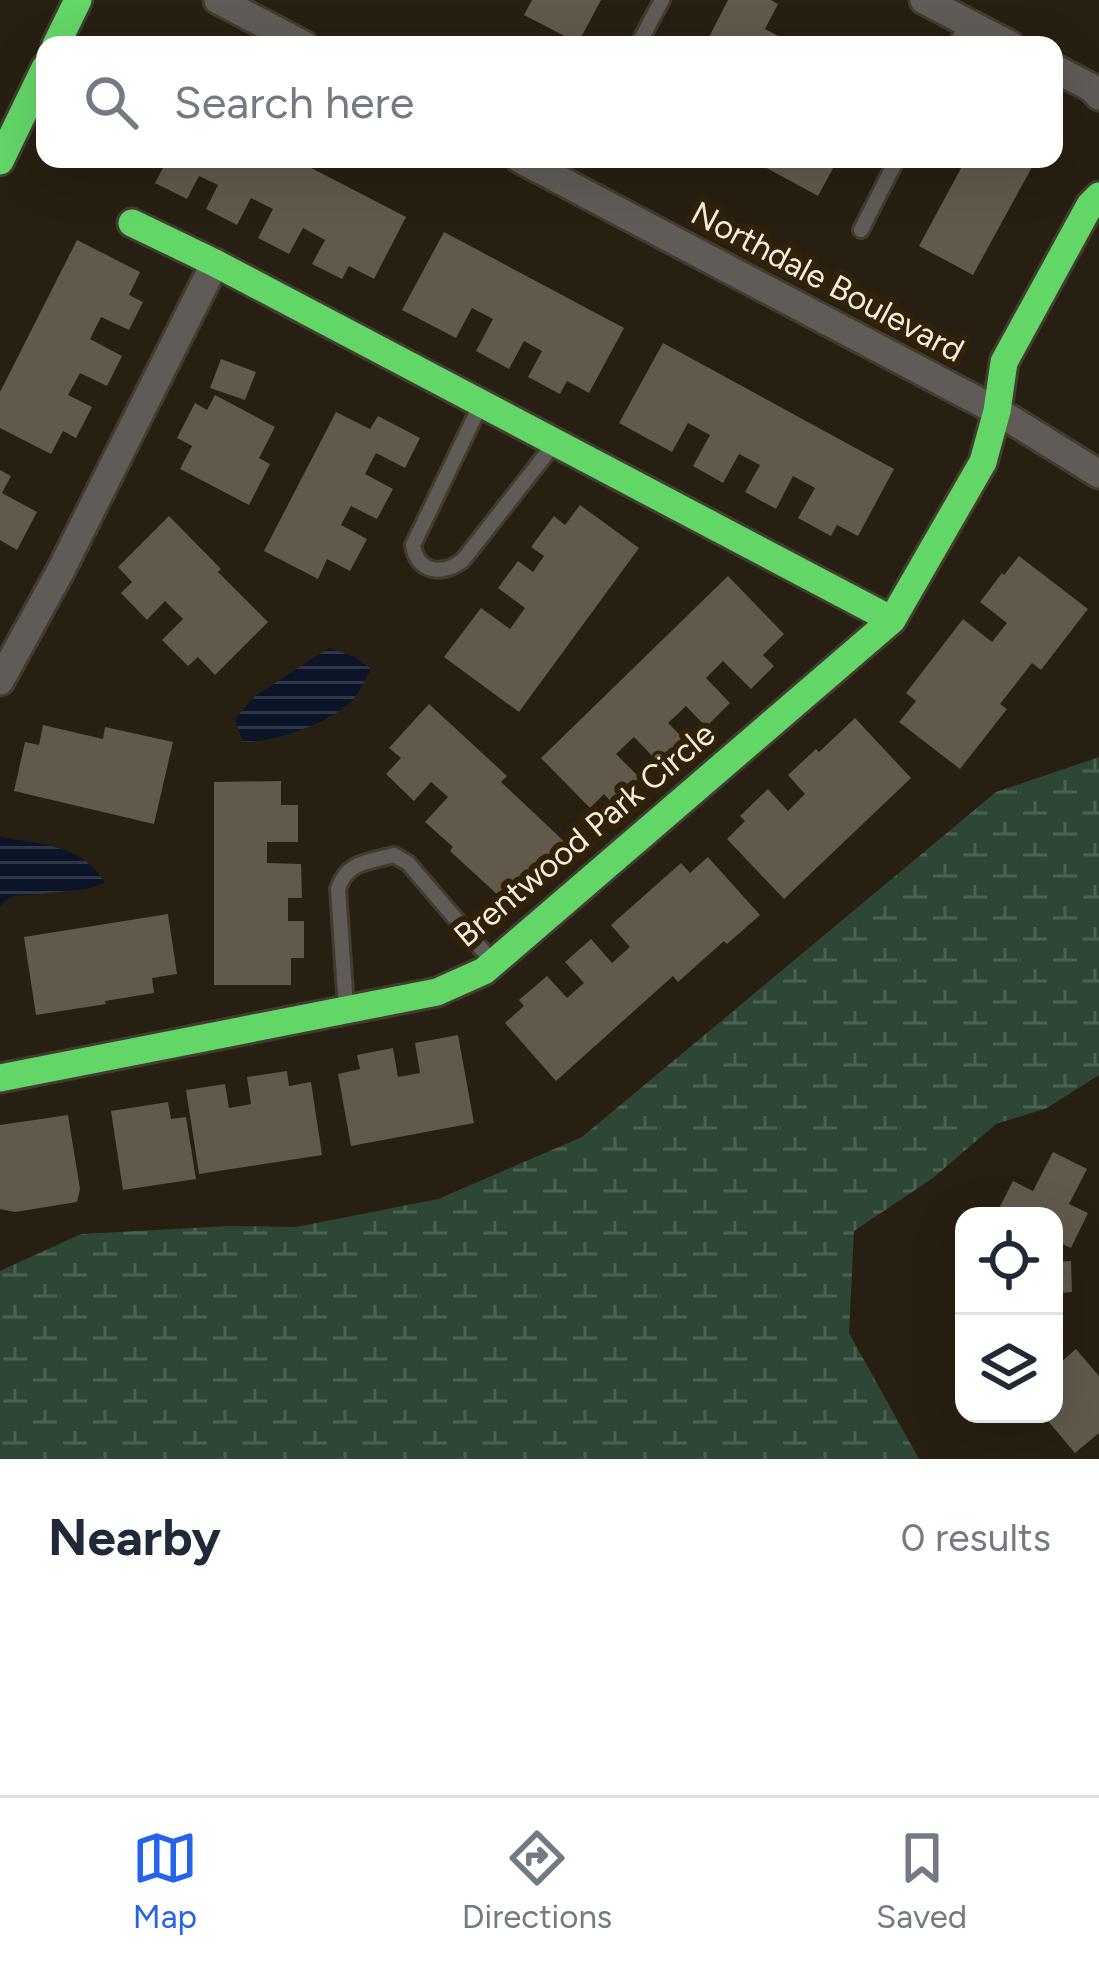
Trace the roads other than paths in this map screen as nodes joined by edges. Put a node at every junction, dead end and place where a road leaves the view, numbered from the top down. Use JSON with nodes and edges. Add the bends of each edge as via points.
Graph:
{"nodes":[{"id":1,"x":78,"y":0,"type":"edge"},
{"id":2,"x":218,"y":0,"type":"edge"},
{"id":3,"x":662,"y":0,"type":"edge"},
{"id":4,"x":924,"y":0,"type":"edge"},
{"id":5,"x":962,"y":34,"type":"edge"},
{"id":6,"x":60,"y":36,"type":"edge"},
{"id":7,"x":287,"y":36,"type":"edge"},
{"id":8,"x":643,"y":36,"type":"edge"},
{"id":9,"x":1063,"y":73,"type":"edge"},
{"id":10,"x":36,"y":87,"type":"edge"},
{"id":11,"x":1099,"y":96,"type":"edge"},
{"id":12,"x":0,"y":161,"type":"edge"},
{"id":13,"x":537,"y":168,"type":"edge"},
{"id":14,"x":892,"y":168,"type":"edge"},
{"id":15,"x":1099,"y":196,"type":"edge"},
{"id":16,"x":132,"y":223,"type":"dead end"},
{"id":17,"x":861,"y":230,"type":"dead end"},
{"id":18,"x":215,"y":263,"type":"junction"},
{"id":19,"x":481,"y":403,"type":"junction"},
{"id":20,"x":998,"y":411,"type":"junction"},
{"id":21,"x":555,"y":442,"type":"junction"},
{"id":22,"x":1099,"y":474,"type":"edge"},
{"id":23,"x":892,"y":620,"type":"junction"},
{"id":24,"x":0,"y":681,"type":"edge"},
{"id":25,"x":493,"y":963,"type":"junction"},
{"id":26,"x":346,"y":1009,"type":"junction"},
{"id":27,"x":0,"y":1078,"type":"edge"}],
"edges":[{"from":1,"to":6,"type":"street"},
{"from":2,"to":7,"type":"street"},
{"from":3,"to":8,"type":"lane"},
{"from":4,"to":5,"type":"street"},
{"from":9,"to":11,"type":"street"},
{"from":10,"to":12,"type":"street"},
{"from":13,"to":20,"type":"street","name":"Northdale Boulevard"},
{"from":14,"to":17,"type":"lane"},
{"from":15,"to":20,"type":"street","name":"Brentwood Park Circle","via":[[1004,362]]},
{"from":16,"to":18,"type":"street"},
{"from":18,"to":19,"type":"street"},
{"from":18,"to":24,"type":"street"},
{"from":19,"to":21,"type":"street"},
{"from":19,"to":21,"type":"lane","via":[[413,544],[425,566],[440,572],[463,560]]},
{"from":20,"to":22,"type":"street","name":"Northdale Boulevard"},
{"from":20,"to":23,"type":"street","name":"Brentwood Park Circle","via":[[983,462]]},
{"from":21,"to":23,"type":"street"},
{"from":23,"to":25,"type":"street","name":"Brentwood Park Circle"},
{"from":25,"to":26,"type":"street","name":"Brentwood Park Circle","via":[[437,992]]},
{"from":25,"to":26,"type":"lane","via":[[408,863],[394,855],[351,867],[338,889]]},
{"from":26,"to":27,"type":"street","name":"Brentwood Park Circle"}]}
